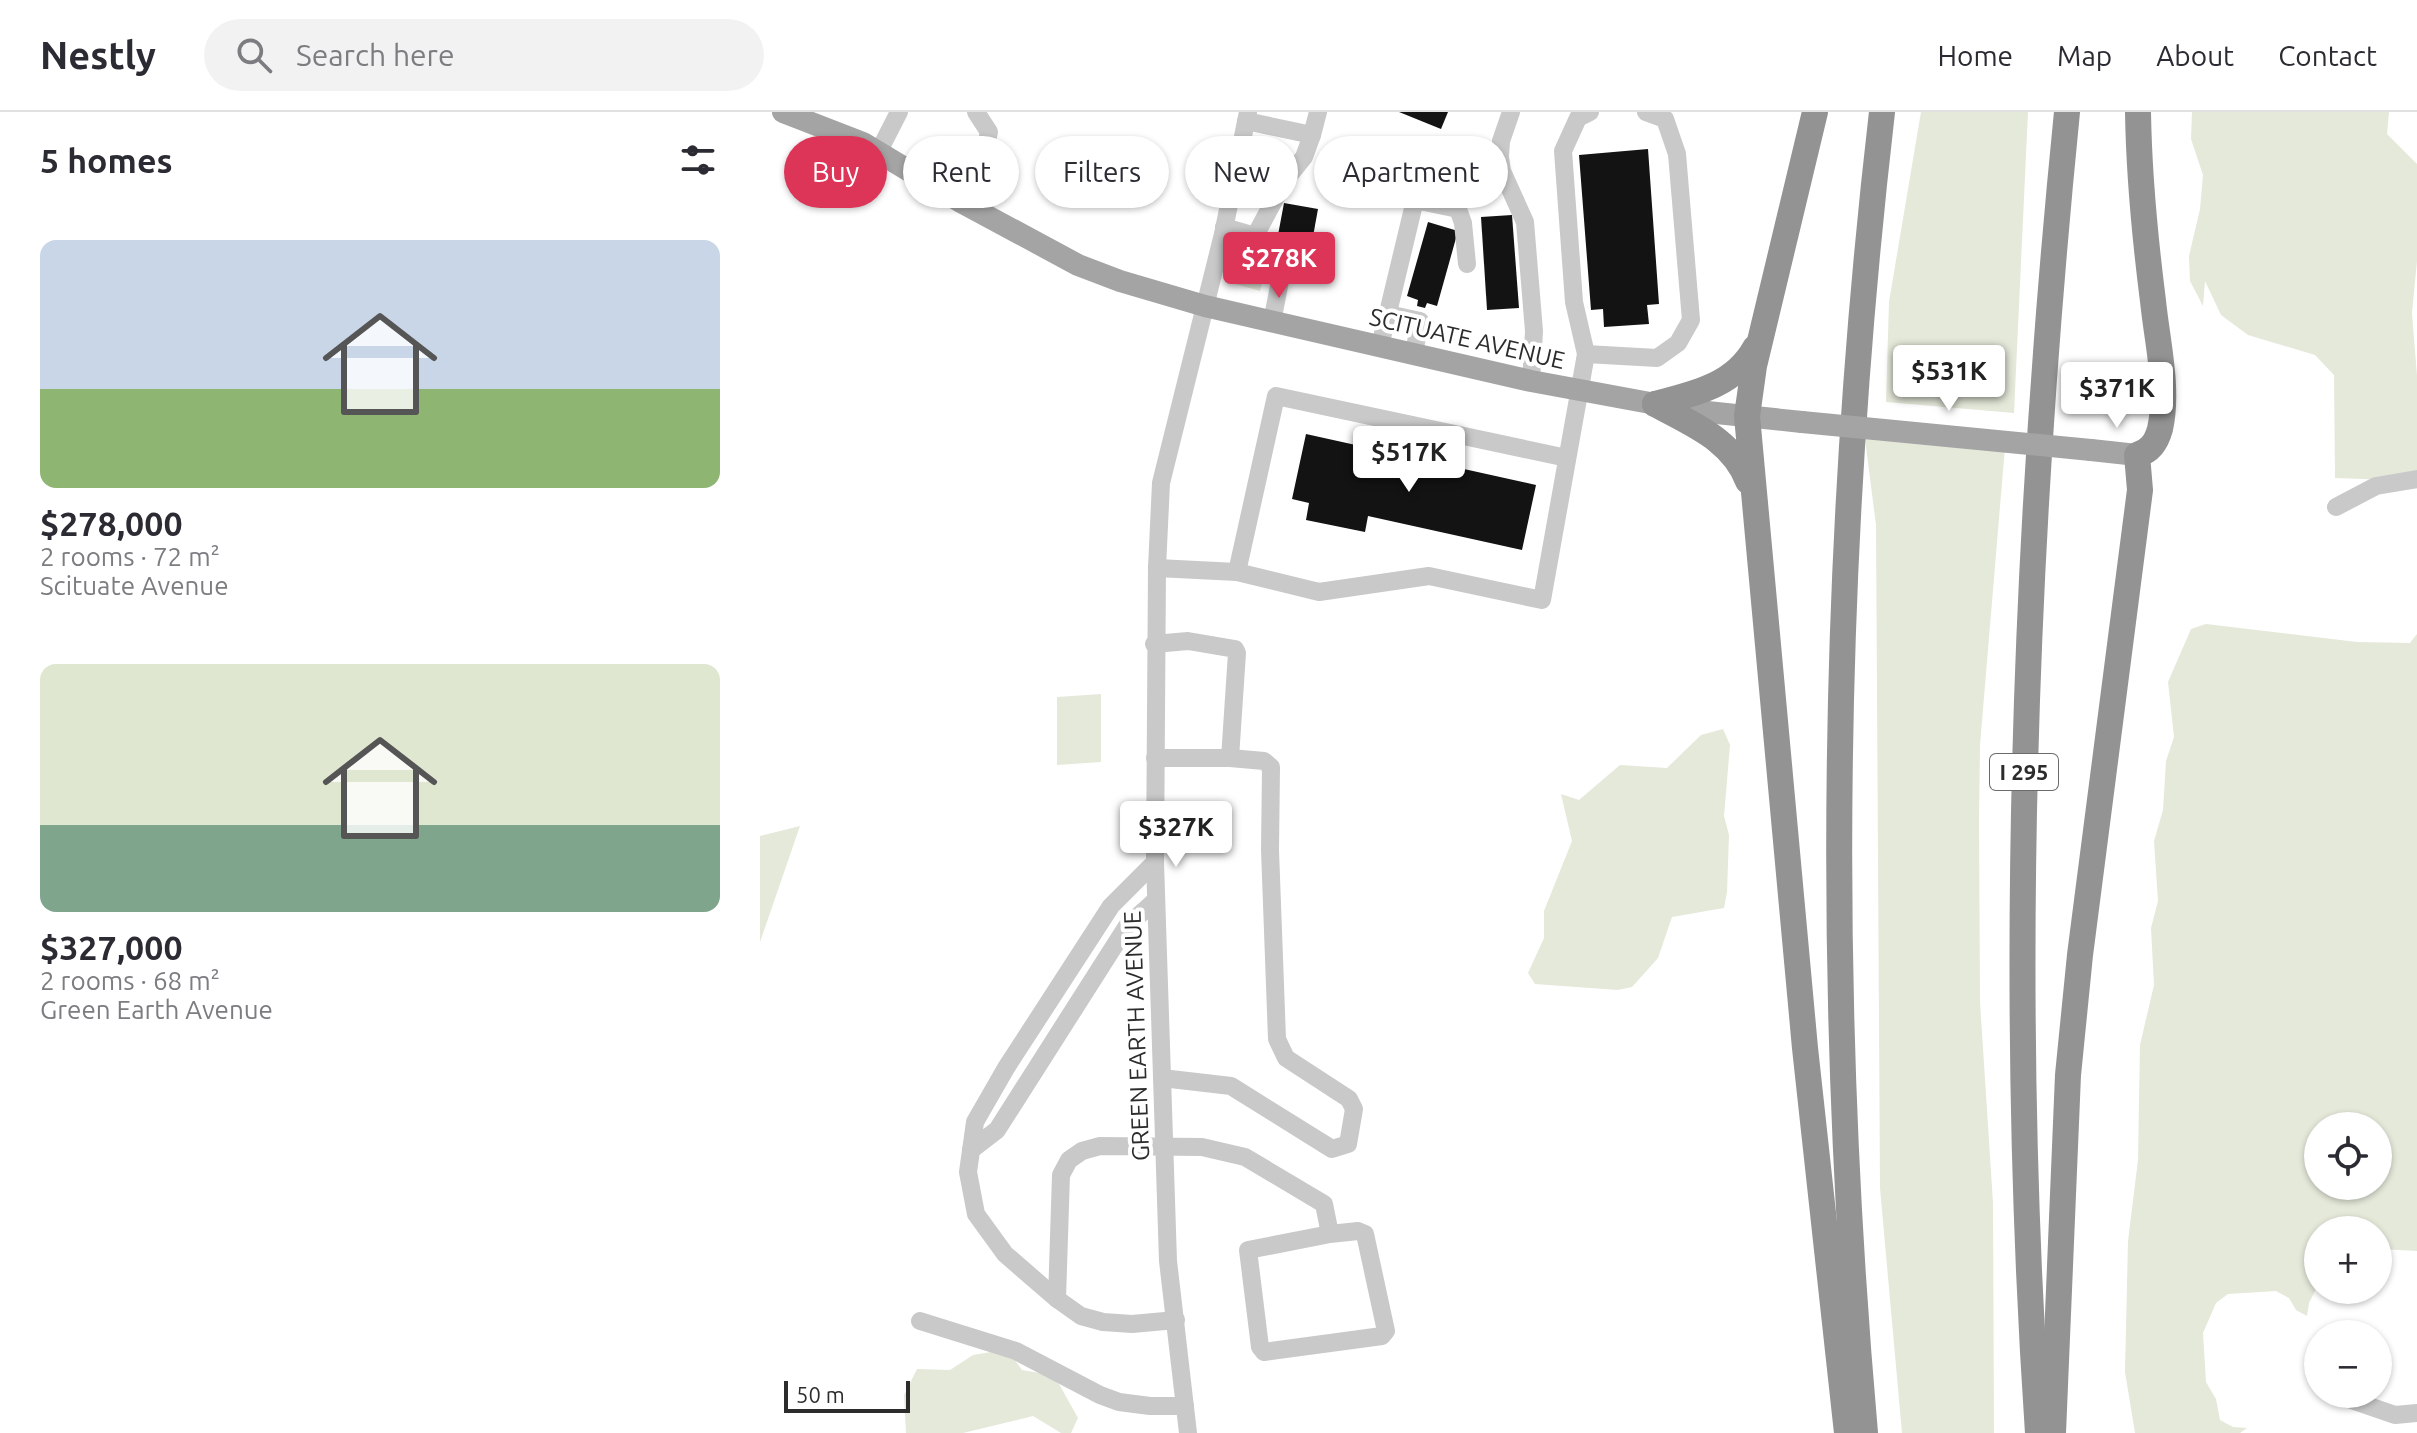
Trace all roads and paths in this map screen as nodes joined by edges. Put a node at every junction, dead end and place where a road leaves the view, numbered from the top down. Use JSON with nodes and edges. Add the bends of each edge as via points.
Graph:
{"nodes":[{"id":1,"x":783,"y":112,"type":"edge"},
{"id":2,"x":899,"y":112,"type":"edge"},
{"id":3,"x":976,"y":112,"type":"edge"},
{"id":4,"x":1318,"y":112,"type":"edge"},
{"id":5,"x":1511,"y":112,"type":"edge"},
{"id":6,"x":1590,"y":112,"type":"edge"},
{"id":7,"x":1646,"y":112,"type":"edge"},
{"id":8,"x":1815,"y":112,"type":"edge"},
{"id":9,"x":1882,"y":112,"type":"edge"},
{"id":10,"x":2067,"y":112,"type":"edge"},
{"id":11,"x":2138,"y":112,"type":"edge"},
{"id":12,"x":1247,"y":117,"type":"edge"},
{"id":13,"x":1312,"y":135,"type":"junction"},
{"id":14,"x":845,"y":136,"type":"edge"},
{"id":15,"x":887,"y":136,"type":"edge"},
{"id":16,"x":988,"y":136,"type":"edge"},
{"id":17,"x":972,"y":208,"type":"edge"},
{"id":18,"x":1224,"y":227,"type":"junction"},
{"id":19,"x":1255,"y":236,"type":"junction"},
{"id":20,"x":1467,"y":264,"type":"dead end"},
{"id":21,"x":1205,"y":306,"type":"junction"},
{"id":22,"x":1388,"y":314,"type":"junction"},
{"id":23,"x":1272,"y":322,"type":"junction"},
{"id":24,"x":1764,"y":322,"type":"junction"},
{"id":25,"x":1380,"y":346,"type":"junction"},
{"id":26,"x":1414,"y":353,"type":"junction"},
{"id":27,"x":1586,"y":354,"type":"junction"},
{"id":28,"x":1531,"y":381,"type":"junction"},
{"id":29,"x":1581,"y":391,"type":"junction"},
{"id":30,"x":1655,"y":404,"type":"junction"},
{"id":31,"x":1747,"y":416,"type":"junction"},
{"id":32,"x":2137,"y":455,"type":"junction"},
{"id":33,"x":1567,"y":458,"type":"junction"},
{"id":34,"x":2417,"y":479,"type":"edge"},
{"id":35,"x":1753,"y":501,"type":"junction"},
{"id":36,"x":2336,"y":507,"type":"dead end"},
{"id":37,"x":1157,"y":568,"type":"junction"},
{"id":38,"x":1237,"y":572,"type":"junction"},
{"id":39,"x":1154,"y":644,"type":"junction"},
{"id":40,"x":1155,"y":758,"type":"junction"},
{"id":41,"x":1230,"y":758,"type":"junction"},
{"id":42,"x":1155,"y":862,"type":"junction"},
{"id":43,"x":1156,"y":900,"type":"junction"},
{"id":44,"x":1162,"y":1078,"type":"junction"},
{"id":45,"x":1165,"y":1146,"type":"junction"},
{"id":46,"x":971,"y":1150,"type":"junction"},
{"id":47,"x":1330,"y":1234,"type":"junction"},
{"id":48,"x":1057,"y":1299,"type":"junction"},
{"id":49,"x":1176,"y":1320,"type":"junction"},
{"id":50,"x":920,"y":1321,"type":"dead end"},
{"id":51,"x":1185,"y":1406,"type":"junction"},
{"id":52,"x":2375,"y":1408,"type":"edge"},
{"id":53,"x":2417,"y":1413,"type":"edge"},
{"id":54,"x":1188,"y":1433,"type":"edge"},
{"id":55,"x":1847,"y":1433,"type":"edge"},
{"id":56,"x":1865,"y":1433,"type":"edge"},
{"id":57,"x":2038,"y":1433,"type":"edge"},
{"id":58,"x":2053,"y":1433,"type":"edge"}],
"edges":[{"from":1,"to":14,"type":"main road","name":"SCITUATE AVENUE"},
{"from":2,"to":15,"type":"street"},
{"from":3,"to":16,"type":"street"},
{"from":4,"to":13,"type":"street"},
{"from":5,"to":28,"type":"street","via":[[1500,157],[1525,222],[1534,331]]},
{"from":6,"to":27,"type":"street","via":[[1578,118],[1563,151],[1574,302]]},
{"from":7,"to":27,"type":"street","via":[[1665,119],[1677,154],[1691,320],[1678,343],[1657,358]]},
{"from":8,"to":24,"type":"highway"},
{"from":9,"to":56,"type":"highway","via":[[1857,366],[1840,703],[1841,1070]]},
{"from":10,"to":57,"type":"highway","number":"I 295","via":[[2038,449],[2023,805],[2025,1161]]},
{"from":11,"to":32,"type":"highway","via":[[2162,412],[2156,439]]},
{"from":12,"to":13,"type":"street"},
{"from":12,"to":18,"type":"street","name":"GREEN EARTH AVENUE"},
{"from":13,"to":19,"type":"street"},
{"from":17,"to":21,"type":"main road","name":"SCITUATE AVENUE","via":[[1078,265]]},
{"from":18,"to":19,"type":"street"},
{"from":18,"to":21,"type":"street","name":"GREEN EARTH AVENUE"},
{"from":19,"to":23,"type":"street","via":[[1275,250],[1280,281]]},
{"from":20,"to":22,"type":"street","via":[[1458,209],[1415,200]]},
{"from":21,"to":23,"type":"main road","name":"SCITUATE AVENUE"},
{"from":21,"to":37,"type":"street","name":"GREEN EARTH AVENUE","via":[[1161,483]]},
{"from":22,"to":25,"type":"street"},
{"from":22,"to":26,"type":"street","via":[[1420,321]]},
{"from":23,"to":25,"type":"main road","name":"SCITUATE AVENUE"},
{"from":24,"to":30,"type":"highway","via":[[1751,355],[1732,376]]},
{"from":24,"to":31,"type":"highway"},
{"from":25,"to":26,"type":"main road","name":"SCITUATE AVENUE"},
{"from":26,"to":28,"type":"main road","name":"SCITUATE AVENUE"},
{"from":27,"to":29,"type":"street"},
{"from":28,"to":29,"type":"main road","name":"SCITUATE AVENUE"},
{"from":29,"to":30,"type":"main road","name":"SCITUATE AVENUE"},
{"from":29,"to":33,"type":"street"},
{"from":30,"to":31,"type":"main road","name":"SCITUATE AVENUE"},
{"from":30,"to":35,"type":"highway","via":[[1727,447],[1745,471]]},
{"from":31,"to":32,"type":"main road","name":"SCITUATE AVENUE","bridge":true},
{"from":31,"to":35,"type":"highway"},
{"from":32,"to":58,"type":"highway","via":[[2140,490],[2068,1075]]},
{"from":33,"to":38,"type":"street","via":[[1542,600],[1429,576],[1319,592]]},
{"from":33,"to":38,"type":"street","via":[[1276,396]]},
{"from":34,"to":36,"type":"street","via":[[2376,486]]},
{"from":35,"to":55,"type":"highway"},
{"from":37,"to":38,"type":"street"},
{"from":37,"to":39,"type":"street","name":"GREEN EARTH AVENUE"},
{"from":39,"to":40,"type":"street","name":"GREEN EARTH AVENUE"},
{"from":39,"to":41,"type":"street","via":[[1188,641],[1235,649]]},
{"from":40,"to":41,"type":"street"},
{"from":40,"to":42,"type":"street","name":"GREEN EARTH AVENUE"},
{"from":41,"to":44,"type":"street","via":[[1264,761],[1271,767],[1277,1039],[1286,1058],[1349,1099],[1354,1109],[1348,1144],[1332,1149],[1231,1086]]},
{"from":42,"to":43,"type":"street","name":"GREEN EARTH AVENUE"},
{"from":42,"to":46,"type":"street","via":[[1111,906],[1006,1068],[975,1122]]},
{"from":43,"to":44,"type":"street","name":"GREEN EARTH AVENUE"},
{"from":43,"to":46,"type":"street","via":[[1127,926],[997,1130]]},
{"from":44,"to":45,"type":"street","name":"GREEN EARTH AVENUE"},
{"from":45,"to":47,"type":"street","via":[[1202,1147],[1245,1157],[1324,1204]]},
{"from":45,"to":48,"type":"street","via":[[1100,1146],[1069,1160],[1061,1175]]},
{"from":45,"to":49,"type":"street","name":"GREEN EARTH AVENUE","via":[[1168,1261]]},
{"from":46,"to":48,"type":"street","via":[[968,1172],[976,1214],[1005,1254]]},
{"from":47,"to":47,"type":"street","via":[[1248,1250],[1264,1352],[1382,1336],[1386,1331],[1365,1234]]},
{"from":48,"to":49,"type":"street","via":[[1081,1316],[1103,1322]]},
{"from":49,"to":51,"type":"street","name":"GREEN EARTH AVENUE"},
{"from":50,"to":51,"type":"street","via":[[1016,1351],[1119,1402]]},
{"from":51,"to":54,"type":"street","name":"GREEN EARTH AVENUE"},
{"from":52,"to":53,"type":"street","via":[[2395,1415]]}]}
